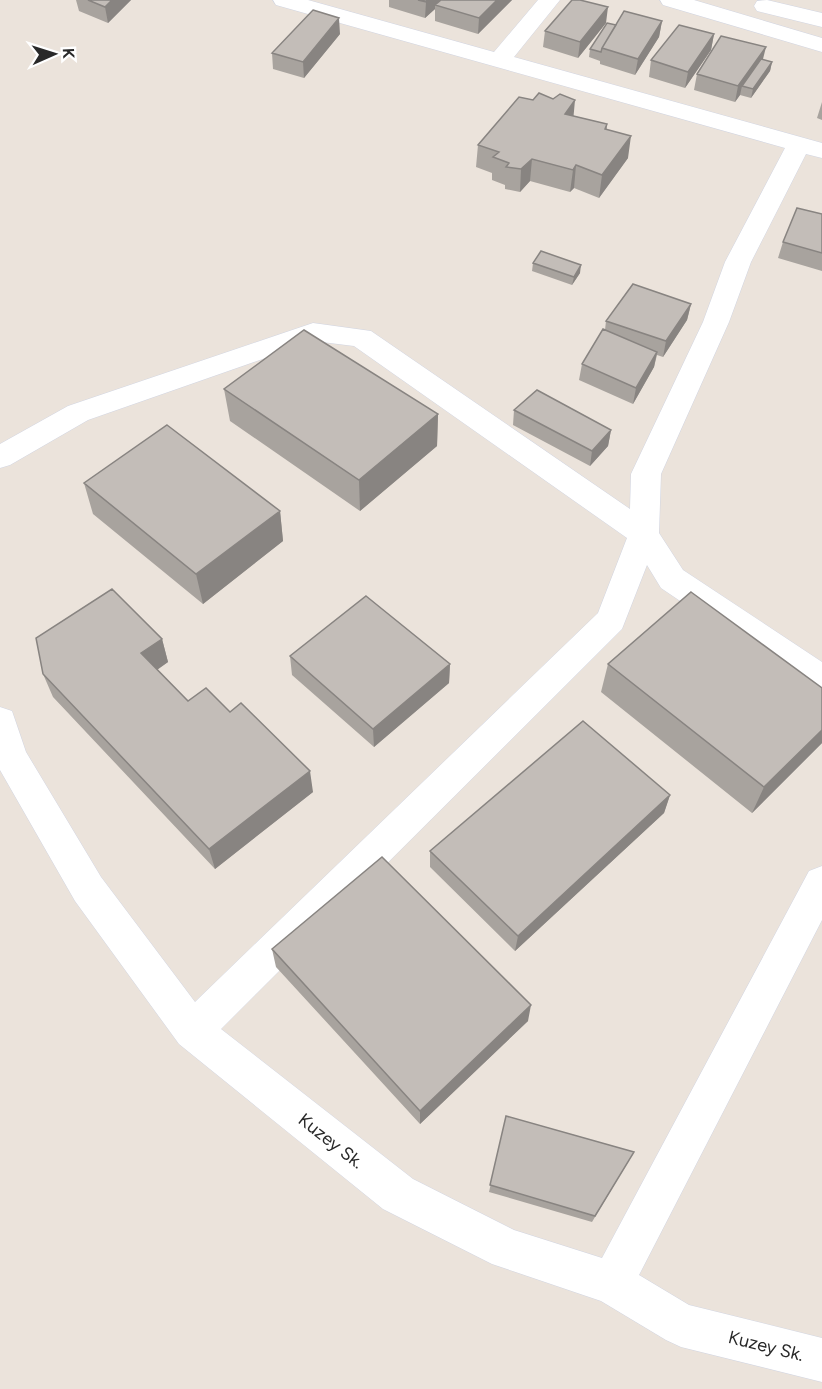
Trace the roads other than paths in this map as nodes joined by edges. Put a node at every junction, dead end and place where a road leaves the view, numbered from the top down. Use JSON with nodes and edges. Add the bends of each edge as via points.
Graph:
{"nodes":[{"id":1,"x":284,"y":0,"type":"edge"},
{"id":2,"x":549,"y":0,"type":"edge"},
{"id":3,"x":671,"y":0,"type":"edge"},
{"id":4,"x":738,"y":0,"type":"edge"},
{"id":5,"x":822,"y":20,"type":"edge"},
{"id":6,"x":822,"y":45,"type":"edge"},
{"id":7,"x":500,"y":61,"type":"junction"},
{"id":8,"x":810,"y":148,"type":"edge"},
{"id":9,"x":0,"y":457,"type":"edge"},
{"id":10,"x":645,"y":534,"type":"junction"},
{"id":11,"x":822,"y":679,"type":"edge"},
{"id":12,"x":0,"y":722,"type":"edge"},
{"id":13,"x":822,"y":883,"type":"edge"},
{"id":14,"x":193,"y":1031,"type":"junction"},
{"id":15,"x":612,"y":1283,"type":"junction"},
{"id":16,"x":822,"y":1360,"type":"edge"}],
"edges":[{"from":1,"to":7,"type":"street"},
{"from":2,"to":7,"type":"street"},
{"from":3,"to":6,"type":"street"},
{"from":4,"to":5,"type":"street"},
{"from":7,"to":8,"type":"street"},
{"from":8,"to":10,"type":"street","via":[[738,262],[716,322],[646,474]]},
{"from":9,"to":10,"type":"street","via":[[78,413],[313,332],[361,338]]},
{"from":10,"to":11,"type":"street","via":[[672,579]]},
{"from":10,"to":14,"type":"street","via":[[611,620]]},
{"from":12,"to":14,"type":"street","name":"Kuzey Sk.","via":[[10,756],[88,889]]},
{"from":13,"to":15,"type":"street"},
{"from":14,"to":15,"type":"street","name":"Kuzey Sk.","via":[[398,1194],[507,1249]]},
{"from":15,"to":16,"type":"street","name":"Kuzey Sk.","via":[[681,1325]]}]}
